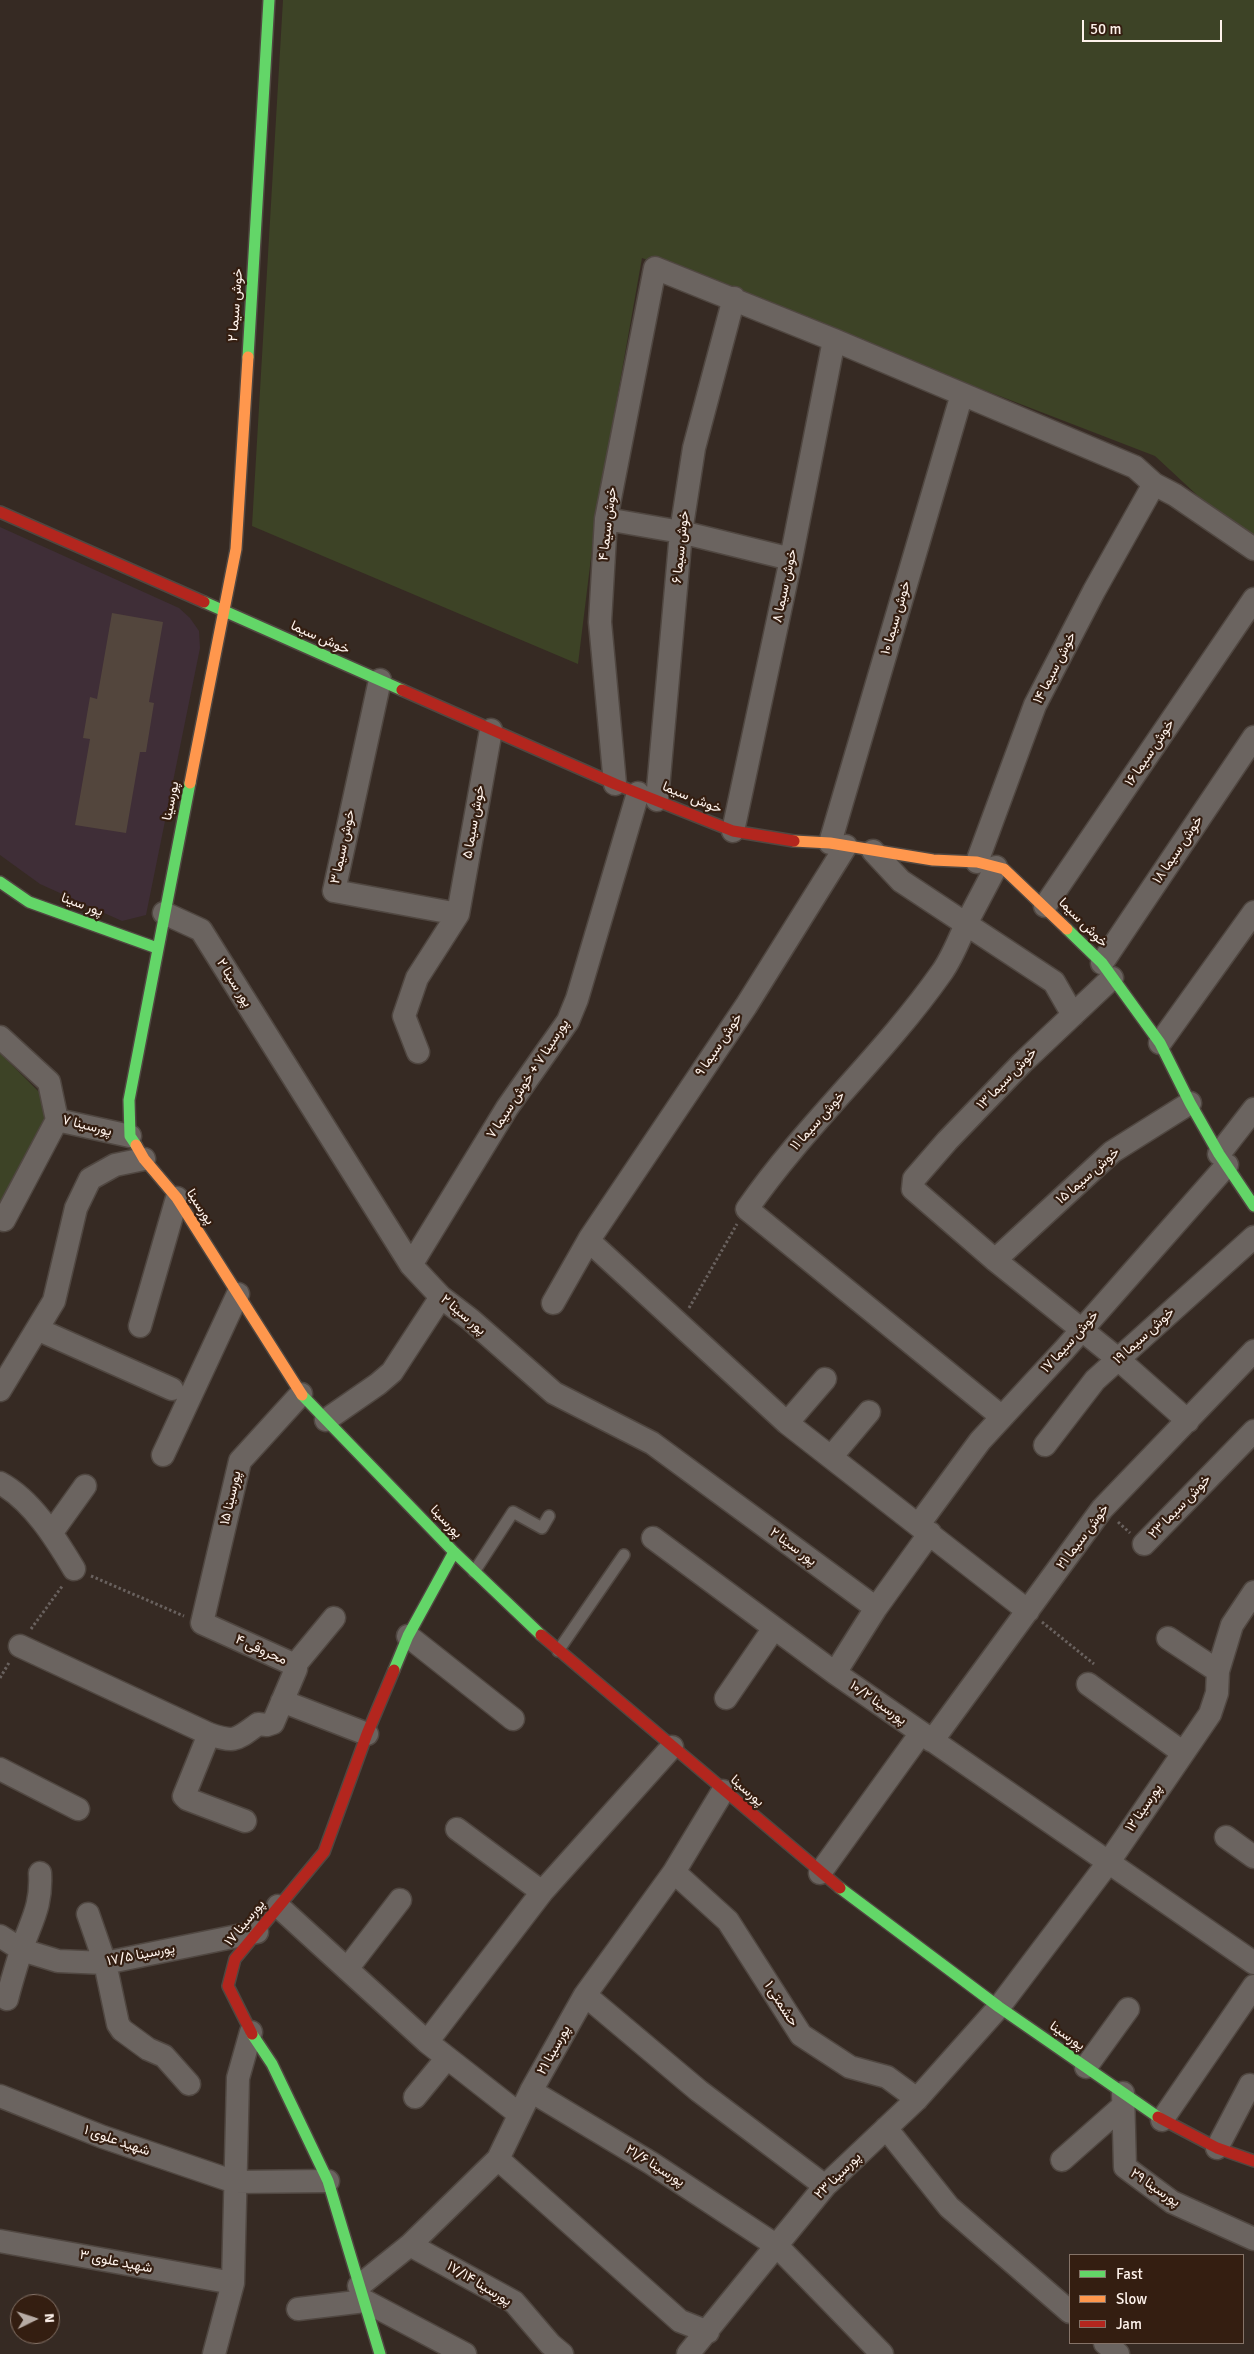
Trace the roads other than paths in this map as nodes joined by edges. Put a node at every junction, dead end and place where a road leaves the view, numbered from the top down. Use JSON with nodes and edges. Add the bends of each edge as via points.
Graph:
{"nodes":[{"id":1,"x":269,"y":0,"type":"edge"},
{"id":2,"x":734,"y":298,"type":"junction"},
{"id":3,"x":834,"y":340,"type":"junction"},
{"id":4,"x":962,"y":394,"type":"junction"},
{"id":5,"x":1154,"y":484,"type":"junction"},
{"id":6,"x":0,"y":512,"type":"edge"},
{"id":7,"x":606,"y":519,"type":"junction"},
{"id":8,"x":681,"y":532,"type":"junction"},
{"id":9,"x":1254,"y":549,"type":"edge"},
{"id":10,"x":791,"y":559,"type":"junction"},
{"id":11,"x":1254,"y":600,"type":"edge"},
{"id":12,"x":223,"y":611,"type":"junction"},
{"id":13,"x":380,"y":680,"type":"junction"},
{"id":14,"x":491,"y":730,"type":"junction"},
{"id":15,"x":1254,"y":737,"type":"edge"},
{"id":16,"x":615,"y":784,"type":"junction"},
{"id":17,"x":648,"y":797,"type":"junction"},
{"id":18,"x":733,"y":831,"type":"junction"},
{"id":19,"x":838,"y":845,"type":"junction"},
{"id":20,"x":873,"y":851,"type":"junction"},
{"id":21,"x":986,"y":864,"type":"junction"},
{"id":22,"x":0,"y":882,"type":"edge"},
{"id":23,"x":1045,"y":906,"type":"junction"},
{"id":24,"x":1254,"y":912,"type":"edge"},
{"id":25,"x":164,"y":913,"type":"junction"},
{"id":26,"x":458,"y":914,"type":"junction"},
{"id":27,"x":966,"y":924,"type":"junction"},
{"id":28,"x":157,"y":948,"type":"junction"},
{"id":29,"x":1107,"y":970,"type":"junction"},
{"id":30,"x":1073,"y":1015,"type":"junction"},
{"id":31,"x":0,"y":1037,"type":"edge"},
{"id":32,"x":1160,"y":1043,"type":"junction"},
{"id":33,"x":418,"y":1052,"type":"dead end"},
{"id":34,"x":1190,"y":1103,"type":"junction"},
{"id":35,"x":1254,"y":1109,"type":"edge"},
{"id":36,"x":56,"y":1120,"type":"junction"},
{"id":37,"x":130,"y":1136,"type":"junction"},
{"id":38,"x":144,"y":1159,"type":"junction"},
{"id":39,"x":1223,"y":1159,"type":"junction"},
{"id":40,"x":177,"y":1198,"type":"junction"},
{"id":41,"x":1254,"y":1206,"type":"edge"},
{"id":42,"x":0,"y":1217,"type":"edge"},
{"id":43,"x":1254,"y":1237,"type":"edge"},
{"id":44,"x":589,"y":1241,"type":"junction"},
{"id":45,"x":995,"y":1260,"type":"junction"},
{"id":46,"x":411,"y":1265,"type":"junction"},
{"id":47,"x":238,"y":1294,"type":"junction"},
{"id":48,"x":440,"y":1297,"type":"junction"},
{"id":49,"x":553,"y":1303,"type":"dead end"},
{"id":50,"x":140,"y":1326,"type":"dead end"},
{"id":51,"x":37,"y":1330,"type":"junction"},
{"id":52,"x":1081,"y":1331,"type":"junction"},
{"id":53,"x":1254,"y":1351,"type":"edge"},
{"id":54,"x":1118,"y":1359,"type":"junction"},
{"id":55,"x":825,"y":1379,"type":"dead end"},
{"id":56,"x":2,"y":1382,"type":"edge"},
{"id":57,"x":172,"y":1389,"type":"dead end"},
{"id":58,"x":302,"y":1394,"type":"junction"},
{"id":59,"x":869,"y":1412,"type":"dead end"},
{"id":60,"x":1002,"y":1417,"type":"junction"},
{"id":61,"x":326,"y":1420,"type":"junction"},
{"id":62,"x":1188,"y":1422,"type":"junction"},
{"id":63,"x":787,"y":1423,"type":"junction"},
{"id":64,"x":1254,"y":1431,"type":"edge"},
{"id":65,"x":1045,"y":1445,"type":"dead end"},
{"id":66,"x":163,"y":1455,"type":"dead end"},
{"id":67,"x":832,"y":1457,"type":"junction"},
{"id":68,"x":0,"y":1483,"type":"edge"},
{"id":69,"x":85,"y":1486,"type":"dead end"},
{"id":70,"x":549,"y":1516,"type":"dead end"},
{"id":71,"x":924,"y":1529,"type":"junction"},
{"id":72,"x":52,"y":1532,"type":"junction"},
{"id":73,"x":653,"y":1538,"type":"dead end"},
{"id":74,"x":1144,"y":1544,"type":"road end"},
{"id":75,"x":454,"y":1552,"type":"junction"},
{"id":76,"x":624,"y":1555,"type":"dead end"},
{"id":77,"x":74,"y":1569,"type":"road end"},
{"id":78,"x":474,"y":1572,"type":"junction"},
{"id":79,"x":1254,"y":1592,"type":"edge"},
{"id":80,"x":876,"y":1608,"type":"junction"},
{"id":81,"x":1028,"y":1611,"type":"junction"},
{"id":82,"x":334,"y":1618,"type":"dead end"},
{"id":83,"x":202,"y":1623,"type":"joint"},
{"id":84,"x":774,"y":1628,"type":"junction"},
{"id":85,"x":408,"y":1636,"type":"junction"},
{"id":86,"x":1168,"y":1638,"type":"dead end"},
{"id":87,"x":20,"y":1646,"type":"road end"},
{"id":88,"x":558,"y":1651,"type":"junction"},
{"id":89,"x":295,"y":1665,"type":"junction"},
{"id":90,"x":1218,"y":1671,"type":"junction"},
{"id":91,"x":835,"y":1673,"type":"junction"},
{"id":92,"x":1088,"y":1684,"type":"road end"},
{"id":93,"x":726,"y":1698,"type":"dead end"},
{"id":94,"x":282,"y":1701,"type":"junction"},
{"id":95,"x":513,"y":1718,"type":"dead end"},
{"id":96,"x":209,"y":1734,"type":"junction"},
{"id":97,"x":367,"y":1734,"type":"junction"},
{"id":98,"x":927,"y":1737,"type":"junction"},
{"id":99,"x":672,"y":1747,"type":"junction"},
{"id":100,"x":1182,"y":1752,"type":"junction"},
{"id":101,"x":0,"y":1769,"type":"edge"},
{"id":102,"x":723,"y":1791,"type":"junction"},
{"id":103,"x":78,"y":1809,"type":"dead end"},
{"id":104,"x":246,"y":1821,"type":"dead end"},
{"id":105,"x":457,"y":1829,"type":"dead end"},
{"id":106,"x":1226,"y":1837,"type":"dead end"},
{"id":107,"x":1254,"y":1857,"type":"edge"},
{"id":108,"x":1108,"y":1862,"type":"junction"},
{"id":109,"x":674,"y":1872,"type":"junction"},
{"id":110,"x":40,"y":1873,"type":"dead end"},
{"id":111,"x":820,"y":1873,"type":"junction"},
{"id":112,"x":542,"y":1892,"type":"junction"},
{"id":113,"x":400,"y":1900,"type":"dead end"},
{"id":114,"x":278,"y":1906,"type":"junction"},
{"id":115,"x":88,"y":1914,"type":"dead end"},
{"id":116,"x":257,"y":1932,"type":"junction"},
{"id":117,"x":0,"y":1936,"type":"edge"},
{"id":118,"x":22,"y":1950,"type":"junction"},
{"id":119,"x":1254,"y":1962,"type":"edge"},
{"id":120,"x":105,"y":1963,"type":"junction"},
{"id":121,"x":347,"y":1969,"type":"junction"},
{"id":122,"x":1254,"y":1986,"type":"edge"},
{"id":123,"x":585,"y":1995,"type":"junction"},
{"id":124,"x":7,"y":2000,"type":"dead end"},
{"id":125,"x":999,"y":2007,"type":"junction"},
{"id":126,"x":1128,"y":2009,"type":"dead end"},
{"id":127,"x":251,"y":2032,"type":"junction"},
{"id":128,"x":427,"y":2042,"type":"junction"},
{"id":129,"x":447,"y":2058,"type":"junction"},
{"id":130,"x":1086,"y":2067,"type":"junction"},
{"id":131,"x":189,"y":2084,"type":"dead end"},
{"id":132,"x":1250,"y":2085,"type":"dead end"},
{"id":133,"x":531,"y":2091,"type":"junction"},
{"id":134,"x":0,"y":2096,"type":"edge"},
{"id":135,"x":415,"y":2097,"type":"dead end"},
{"id":136,"x":917,"y":2099,"type":"junction"},
{"id":137,"x":1123,"y":2099,"type":"junction"},
{"id":138,"x":519,"y":2114,"type":"junction"},
{"id":139,"x":1162,"y":2120,"type":"junction"},
{"id":140,"x":886,"y":2128,"type":"junction"},
{"id":141,"x":1218,"y":2148,"type":"junction"},
{"id":142,"x":498,"y":2159,"type":"junction"},
{"id":143,"x":1062,"y":2160,"type":"dead end"},
{"id":144,"x":1254,"y":2161,"type":"edge"},
{"id":145,"x":328,"y":2181,"type":"junction"},
{"id":146,"x":235,"y":2182,"type":"junction"},
{"id":147,"x":825,"y":2186,"type":"junction"},
{"id":148,"x":0,"y":2240,"type":"edge"},
{"id":149,"x":1254,"y":2240,"type":"edge"},
{"id":150,"x":410,"y":2245,"type":"junction"},
{"id":151,"x":776,"y":2246,"type":"junction"},
{"id":152,"x":233,"y":2283,"type":"junction"},
{"id":153,"x":362,"y":2293,"type":"junction"},
{"id":154,"x":298,"y":2309,"type":"dead end"},
{"id":155,"x":1069,"y":2311,"type":"edge"},
{"id":156,"x":708,"y":2332,"type":"junction"},
{"id":157,"x":1106,"y":2344,"type":"edge"},
{"id":158,"x":214,"y":2354,"type":"edge"},
{"id":159,"x":380,"y":2354,"type":"edge"},
{"id":160,"x":465,"y":2354,"type":"edge"},
{"id":161,"x":562,"y":2354,"type":"edge"},
{"id":162,"x":688,"y":2354,"type":"edge"},
{"id":163,"x":882,"y":2354,"type":"edge"},
{"id":164,"x":1118,"y":2354,"type":"edge"}],
"edges":[{"from":1,"to":12,"type":"street","name":"خوش سیما ۲","via":[[236,549]]},
{"from":2,"to":3,"type":"street"},
{"from":2,"to":7,"type":"street","name":"خوش سیما ۴","via":[[655,268]]},
{"from":2,"to":8,"type":"street","name":"خوش سیما ۶","via":[[694,448]]},
{"from":3,"to":4,"type":"street"},
{"from":3,"to":10,"type":"street","name":"خوش سیما ۸"},
{"from":4,"to":5,"type":"street","via":[[1135,467]]},
{"from":4,"to":19,"type":"street","name":"خوش سیما ۱۰"},
{"from":5,"to":9,"type":"street"},
{"from":5,"to":21,"type":"street","name":"خوش سیما ۱۴","via":[[1035,705]]},
{"from":6,"to":12,"type":"street","name":"خوش سیما"},
{"from":7,"to":8,"type":"street"},
{"from":7,"to":16,"type":"street","name":"خوش سیما ۴","via":[[600,622]]},
{"from":8,"to":10,"type":"street"},
{"from":8,"to":17,"type":"street","name":"خوش سیما ۶"},
{"from":10,"to":18,"type":"street","name":"خوش سیما ۸"},
{"from":11,"to":23,"type":"street","name":"خوش سیما ۱۶"},
{"from":12,"to":13,"type":"street","name":"خوش سیما"},
{"from":12,"to":25,"type":"street","name":"پورسینا"},
{"from":13,"to":14,"type":"street","name":"خوش سیما"},
{"from":13,"to":26,"type":"street","name":"خوش سیما ۳","via":[[334,891]]},
{"from":14,"to":16,"type":"street","name":"خوش سیما"},
{"from":14,"to":26,"type":"street","name":"خوش سیما ۵"},
{"from":15,"to":29,"type":"street","name":"خوش سیما ۱۸"},
{"from":16,"to":17,"type":"street","name":"خوش سیما"},
{"from":17,"to":18,"type":"street","name":"خوش سیما"},
{"from":17,"to":46,"type":"street","name":"پورسینا ۷ + خوش سیما ۷","via":[[568,1021],[507,1108]]},
{"from":18,"to":19,"type":"street","name":"خوش سیما","via":[[783,841]]},
{"from":19,"to":20,"type":"street","name":"خوش سیما"},
{"from":19,"to":44,"type":"street","name":"خوش سیما ۹","via":[[746,1006],[644,1154]]},
{"from":20,"to":21,"type":"street","name":"خوش سیما"},
{"from":20,"to":27,"type":"street","via":[[901,881]]},
{"from":21,"to":23,"type":"street","name":"خوش سیما","via":[[1004,869]]},
{"from":21,"to":27,"type":"street","name":"خوش سیما ۱۱"},
{"from":22,"to":28,"type":"street","name":"پور سینا","via":[[30,902]]},
{"from":23,"to":29,"type":"street","name":"خوش سیما"},
{"from":24,"to":32,"type":"street"},
{"from":25,"to":28,"type":"street","name":"پورسینا"},
{"from":25,"to":46,"type":"street","name":"پور سینا ۲","via":[[201,930]]},
{"from":26,"to":33,"type":"street","via":[[417,978],[404,1016]]},
{"from":27,"to":30,"type":"street","via":[[1054,982]]},
{"from":27,"to":60,"type":"street","name":"خوش سیما ۱۱","via":[[943,971],[867,1065],[773,1171],[747,1209]]},
{"from":28,"to":37,"type":"street","name":"پورسینا","via":[[129,1100]]},
{"from":29,"to":30,"type":"street","name":"خوش سیما ۱۳"},
{"from":29,"to":32,"type":"street","name":"خوش سیما"},
{"from":30,"to":45,"type":"street","name":"خوش سیما ۱۳","via":[[1022,1063],[914,1179],[914,1189]]},
{"from":31,"to":36,"type":"street","name":"پورسینا ۷","via":[[50,1082]]},
{"from":32,"to":34,"type":"street","name":"خوش سیما"},
{"from":34,"to":39,"type":"street","name":"خوش سیما"},
{"from":34,"to":45,"type":"street","name":"خوش سیما ۱۵","via":[[1112,1152]]},
{"from":35,"to":39,"type":"street","name":"خوش سیما ۱۷"},
{"from":36,"to":37,"type":"street","name":"پورسینا ۷"},
{"from":36,"to":42,"type":"street","via":[[4,1220]]},
{"from":37,"to":38,"type":"street","name":"پورسینا"},
{"from":38,"to":40,"type":"street","name":"پورسینا"},
{"from":38,"to":51,"type":"street","via":[[115,1165],[90,1179],[76,1208],[54,1301]]},
{"from":39,"to":41,"type":"street","name":"خوش سیما"},
{"from":39,"to":52,"type":"street","name":"خوش سیما ۱۷"},
{"from":40,"to":47,"type":"street","name":"پورسینا"},
{"from":40,"to":50,"type":"street"},
{"from":43,"to":54,"type":"street","name":"خوش سیما ۱۹"},
{"from":44,"to":49,"type":"street","name":"خوش سیما ۹"},
{"from":44,"to":63,"type":"street"},
{"from":45,"to":52,"type":"street"},
{"from":46,"to":48,"type":"street","name":"پور سینا ۲"},
{"from":47,"to":58,"type":"street","name":"پورسینا"},
{"from":47,"to":66,"type":"street"},
{"from":48,"to":61,"type":"street","via":[[392,1372]]},
{"from":48,"to":80,"type":"street","name":"پور سینا ۲","via":[[554,1393],[652,1443]]},
{"from":51,"to":56,"type":"street"},
{"from":51,"to":57,"type":"street"},
{"from":52,"to":54,"type":"street"},
{"from":52,"to":60,"type":"street","name":"خوش سیما ۱۷"},
{"from":53,"to":62,"type":"street","name":"خوش سیما ۲۱"},
{"from":54,"to":62,"type":"street"},
{"from":54,"to":65,"type":"street","name":"خوش سیما ۱۹","via":[[1095,1380]]},
{"from":55,"to":63,"type":"street"},
{"from":58,"to":61,"type":"street","name":"پورسینا"},
{"from":58,"to":83,"type":"street","name":"پورسینا ۱۵","via":[[240,1461]]},
{"from":59,"to":67,"type":"street"},
{"from":60,"to":71,"type":"street","name":"خوش سیما ۱۷","via":[[980,1441]]},
{"from":61,"to":75,"type":"street","name":"پورسینا"},
{"from":62,"to":81,"type":"street","name":"خوش سیما ۲۱","via":[[1102,1509]]},
{"from":63,"to":67,"type":"street"},
{"from":64,"to":74,"type":"street","name":"خوش سیما ۲۳"},
{"from":67,"to":71,"type":"street"},
{"from":68,"to":72,"type":"street","via":[[10,1488]]},
{"from":69,"to":72,"type":"street"},
{"from":70,"to":78,"type":"lane","via":[[542,1528],[513,1512]]},
{"from":71,"to":80,"type":"street","name":"خوش سیما ۱۷"},
{"from":71,"to":81,"type":"street"},
{"from":72,"to":77,"type":"street"},
{"from":73,"to":84,"type":"street","name":"پورسینا ۱۰/۲"},
{"from":75,"to":78,"type":"street","name":"پورسینا"},
{"from":75,"to":85,"type":"street","name":"پورسینا ۱۷"},
{"from":76,"to":88,"type":"lane"},
{"from":78,"to":88,"type":"street","name":"پورسینا"},
{"from":79,"to":90,"type":"street","name":"پورسینا ۱۲","via":[[1232,1625]]},
{"from":80,"to":91,"type":"street","name":"خوش سیما ۱۷"},
{"from":81,"to":98,"type":"street","name":"خوش سیما ۲۱"},
{"from":82,"to":89,"type":"street"},
{"from":83,"to":89,"type":"street","name":"محروقی ۴"},
{"from":84,"to":91,"type":"street","name":"پورسینا ۱۰/۲"},
{"from":84,"to":93,"type":"street"},
{"from":85,"to":95,"type":"street"},
{"from":85,"to":97,"type":"street","name":"پورسینا ۱۷"},
{"from":86,"to":90,"type":"street"},
{"from":87,"to":96,"type":"street","name":"محروقی ۴"},
{"from":88,"to":99,"type":"street","name":"پورسینا"},
{"from":89,"to":94,"type":"street","name":"محروقی ۴"},
{"from":90,"to":100,"type":"street","name":"پورسینا ۱۲","via":[[1218,1693],[1210,1714]]},
{"from":91,"to":98,"type":"street","name":"پورسینا ۱۰/۲"},
{"from":92,"to":100,"type":"street"},
{"from":94,"to":96,"type":"street","name":"محروقی ۴","via":[[273,1723],[258,1724],[233,1740]]},
{"from":94,"to":97,"type":"street"},
{"from":96,"to":104,"type":"street","via":[[184,1796]]},
{"from":97,"to":114,"type":"street","name":"پورسینا ۱۷","via":[[324,1852]]},
{"from":98,"to":108,"type":"street","name":"پورسینا ۱۰/۲"},
{"from":98,"to":111,"type":"street","name":"خوش سیما ۲۱"},
{"from":99,"to":102,"type":"street","name":"پورسینا"},
{"from":99,"to":112,"type":"street"},
{"from":100,"to":108,"type":"street","name":"پورسینا ۱۲"},
{"from":101,"to":103,"type":"street"},
{"from":102,"to":109,"type":"street","name":"پورسینا ۲۱"},
{"from":102,"to":111,"type":"street","name":"پورسینا"},
{"from":105,"to":112,"type":"street"},
{"from":106,"to":107,"type":"street"},
{"from":108,"to":119,"type":"street","name":"پورسینا ۱۰/۲"},
{"from":108,"to":125,"type":"street","name":"پورسینا ۱۲"},
{"from":109,"to":123,"type":"street","name":"پورسینا ۲۱"},
{"from":109,"to":136,"type":"street","name":"حشمتی ۱","via":[[728,1921],[801,2034],[850,2067],[887,2077]]},
{"from":110,"to":118,"type":"street","via":[[42,1892]]},
{"from":111,"to":125,"type":"street","name":"پورسینا"},
{"from":112,"to":128,"type":"street"},
{"from":113,"to":121,"type":"street"},
{"from":114,"to":116,"type":"street","name":"پورسینا ۱۷"},
{"from":114,"to":121,"type":"street"},
{"from":115,"to":120,"type":"street"},
{"from":116,"to":120,"type":"street","name":"پورسینا ۱۷/۵"},
{"from":116,"to":127,"type":"street","name":"پورسینا ۱۷","via":[[235,1959],[228,1986]]},
{"from":117,"to":118,"type":"street","name":"پورسینا ۱۷/۵"},
{"from":118,"to":120,"type":"street","name":"پورسینا ۱۷/۵","via":[[58,1961]]},
{"from":118,"to":124,"type":"street"},
{"from":120,"to":131,"type":"street","via":[[122,2030],[164,2056]]},
{"from":121,"to":128,"type":"street"},
{"from":122,"to":139,"type":"street"},
{"from":123,"to":133,"type":"street","name":"پورسینا ۲۱"},
{"from":123,"to":147,"type":"street","via":[[698,2091]]},
{"from":125,"to":130,"type":"street","name":"پورسینا"},
{"from":125,"to":136,"type":"street","name":"پورسینا ۲۳"},
{"from":126,"to":130,"type":"street"},
{"from":127,"to":145,"type":"street","name":"پورسینا ۱۷","via":[[272,2064]]},
{"from":127,"to":146,"type":"street","via":[[238,2078]]},
{"from":128,"to":129,"type":"street"},
{"from":129,"to":135,"type":"street"},
{"from":129,"to":138,"type":"street"},
{"from":130,"to":137,"type":"street","name":"پورسینا"},
{"from":132,"to":141,"type":"street"},
{"from":133,"to":138,"type":"street","name":"پورسینا ۲۱"},
{"from":133,"to":151,"type":"street","name":"پورسینا ۲۱/۶","via":[[651,2163]]},
{"from":134,"to":146,"type":"street","name":"شهید علوی ۱","via":[[103,2137]]},
{"from":136,"to":140,"type":"street","name":"پورسینا ۲۳"},
{"from":137,"to":139,"type":"street","name":"پورسینا"},
{"from":137,"to":143,"type":"street"},
{"from":137,"to":149,"type":"street","name":"پورسینا ۲۹","via":[[1125,2167],[1172,2202]]},
{"from":138,"to":142,"type":"street","name":"پورسینا ۲۱"},
{"from":139,"to":141,"type":"street","name":"پورسینا"},
{"from":140,"to":147,"type":"street","name":"پورسینا ۲۳"},
{"from":140,"to":155,"type":"street","via":[[949,2207]]},
{"from":141,"to":144,"type":"street","name":"پورسینا"},
{"from":142,"to":150,"type":"street","name":"پورسینا ۲۱"},
{"from":142,"to":156,"type":"street","via":[[680,2321]]},
{"from":145,"to":146,"type":"street","name":"شهید علوی ۱"},
{"from":145,"to":153,"type":"street","name":"پورسینا ۱۷"},
{"from":146,"to":152,"type":"street"},
{"from":147,"to":151,"type":"street","name":"پورسینا ۲۳"},
{"from":148,"to":152,"type":"street","name":"شهید علوی ۳"},
{"from":150,"to":153,"type":"street","name":"پورسینا ۲۱"},
{"from":150,"to":161,"type":"street","name":"پورسینا ۱۷/۱۴","via":[[514,2302]]},
{"from":151,"to":156,"type":"street","name":"پورسینا ۲۳"},
{"from":151,"to":163,"type":"street","name":"پورسینا ۲۱/۶"},
{"from":152,"to":158,"type":"street"},
{"from":153,"to":154,"type":"street"},
{"from":153,"to":159,"type":"street","name":"پورسینا ۱۷"},
{"from":153,"to":160,"type":"street"},
{"from":156,"to":162,"type":"street","name":"پورسینا ۲۳"},
{"from":157,"to":164,"type":"street"}]}
